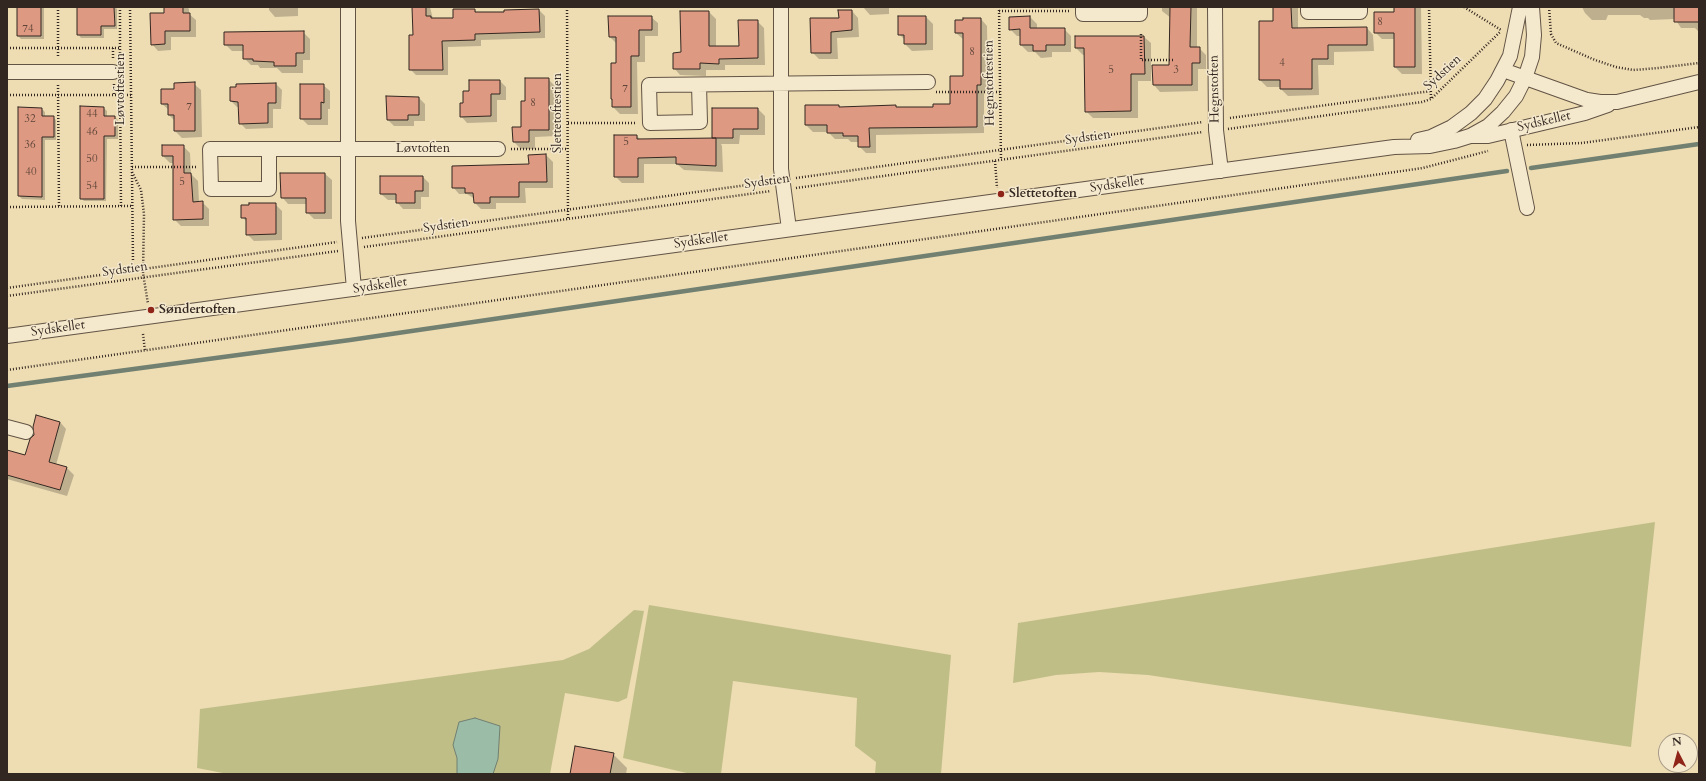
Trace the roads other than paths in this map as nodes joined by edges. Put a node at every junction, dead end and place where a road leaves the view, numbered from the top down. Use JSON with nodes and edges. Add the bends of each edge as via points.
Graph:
{"nodes":[{"id":1,"x":348,"y":7,"type":"edge"},
{"id":2,"x":781,"y":7,"type":"edge"},
{"id":3,"x":1140,"y":7,"type":"edge"},
{"id":4,"x":1215,"y":7,"type":"edge"},
{"id":5,"x":1308,"y":7,"type":"edge"},
{"id":6,"x":1360,"y":7,"type":"edge"},
{"id":7,"x":1520,"y":7,"type":"edge"},
{"id":8,"x":1532,"y":7,"type":"edge"},
{"id":9,"x":1083,"y":10,"type":"edge"},
{"id":10,"x":1503,"y":70,"type":"junction"},
{"id":11,"x":118,"y":71,"type":"road end"},
{"id":12,"x":7,"y":72,"type":"edge"},
{"id":13,"x":1525,"y":78,"type":"junction"},
{"id":14,"x":928,"y":82,"type":"road end"},
{"id":15,"x":1699,"y":82,"type":"edge"},
{"id":16,"x":782,"y":84,"type":"junction"},
{"id":17,"x":700,"y":85,"type":"junction"},
{"id":18,"x":1616,"y":102,"type":"junction"},
{"id":19,"x":1511,"y":130,"type":"junction"},
{"id":20,"x":1470,"y":136,"type":"junction"},
{"id":21,"x":1394,"y":147,"type":"junction"},
{"id":22,"x":269,"y":149,"type":"junction"},
{"id":23,"x":349,"y":149,"type":"junction"},
{"id":24,"x":498,"y":149,"type":"road end"},
{"id":25,"x":1221,"y":171,"type":"junction"},
{"id":26,"x":1527,"y":208,"type":"dead end"},
{"id":27,"x":789,"y":229,"type":"junction"},
{"id":28,"x":354,"y":289,"type":"junction"},
{"id":29,"x":7,"y":336,"type":"edge"},
{"id":30,"x":7,"y":427,"type":"edge"},
{"id":31,"x":26,"y":432,"type":"dead end"}],
"edges":[{"from":1,"to":23,"type":"street"},
{"from":2,"to":16,"type":"street"},
{"from":3,"to":9,"type":"street","via":[[1140,14]]},
{"from":4,"to":25,"type":"street","name":"Hegnstoften","via":[[1216,125]]},
{"from":5,"to":6,"type":"street","via":[[1308,12],[1360,12]]},
{"from":7,"to":10,"type":"street","via":[[1510,56]]},
{"from":8,"to":13,"type":"street","via":[[1533,50]]},
{"from":10,"to":13,"type":"street","name":"Sydskellet"},
{"from":10,"to":21,"type":"street","name":"Sydskellet","via":[[1485,99],[1471,113],[1431,137]]},
{"from":11,"to":12,"type":"street"},
{"from":13,"to":18,"type":"street","name":"Sydskellet","via":[[1587,100]]},
{"from":13,"to":20,"type":"street","name":"Sydskellet","via":[[1516,96],[1503,112],[1488,126]]},
{"from":14,"to":16,"type":"street"},
{"from":15,"to":18,"type":"street","name":"Sydskellet"},
{"from":16,"to":17,"type":"street"},
{"from":16,"to":27,"type":"street","via":[[783,185]]},
{"from":17,"to":17,"type":"street","via":[[650,85],[650,123],[700,122]]},
{"from":18,"to":19,"type":"street","name":"Sydskellet","via":[[1585,113]]},
{"from":19,"to":20,"type":"street","name":"Sydskellet","via":[[1488,136]]},
{"from":19,"to":26,"type":"street"},
{"from":20,"to":21,"type":"street","name":"Sydskellet","via":[[1430,146]]},
{"from":21,"to":25,"type":"street","name":"Sydskellet"},
{"from":22,"to":22,"type":"street","name":"Løvtoften","via":[[269,189],[210,189],[210,149]]},
{"from":22,"to":23,"type":"street","name":"Løvtoften"},
{"from":23,"to":24,"type":"street","name":"Løvtoften"},
{"from":23,"to":28,"type":"street","via":[[348,221]]},
{"from":25,"to":27,"type":"street","name":"Sydskellet"},
{"from":27,"to":28,"type":"street","name":"Sydskellet"},
{"from":28,"to":29,"type":"street","name":"Sydskellet"},
{"from":30,"to":31,"type":"street"}]}
